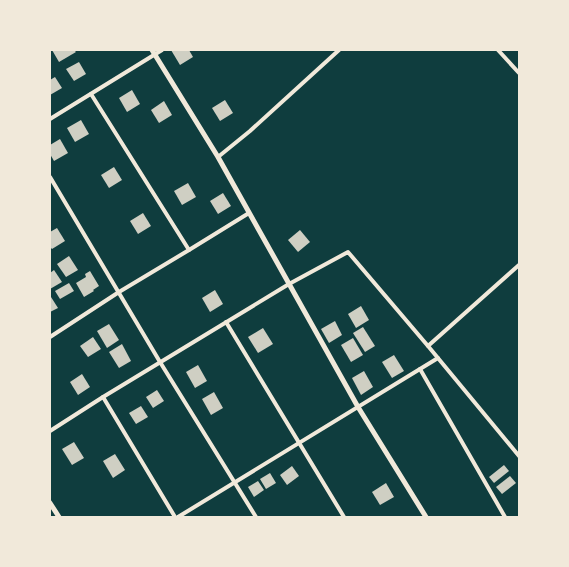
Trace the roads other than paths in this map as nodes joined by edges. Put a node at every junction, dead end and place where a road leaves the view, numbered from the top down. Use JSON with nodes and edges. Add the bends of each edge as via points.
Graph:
{"nodes":[{"id":1,"x":162,"y":50,"type":"edge"},
{"id":2,"x":339,"y":50,"type":"edge"},
{"id":3,"x":498,"y":50,"type":"edge"},
{"id":4,"x":154,"y":52,"type":"edge"},
{"id":5,"x":519,"y":73,"type":"edge"},
{"id":6,"x":92,"y":94,"type":"junction"},
{"id":7,"x":50,"y":119,"type":"edge"},
{"id":8,"x":218,"y":157,"type":"junction"},
{"id":9,"x":50,"y":177,"type":"edge"},
{"id":10,"x":249,"y":213,"type":"junction"},
{"id":11,"x":189,"y":250,"type":"junction"},
{"id":12,"x":519,"y":265,"type":"edge"},
{"id":13,"x":289,"y":284,"type":"junction"},
{"id":14,"x":119,"y":292,"type":"junction"},
{"id":15,"x":226,"y":322,"type":"junction"},
{"id":16,"x":50,"y":337,"type":"edge"},
{"id":17,"x":428,"y":346,"type":"junction"},
{"id":18,"x":438,"y":358,"type":"junction"},
{"id":19,"x":160,"y":362,"type":"junction"},
{"id":20,"x":420,"y":369,"type":"junction"},
{"id":21,"x":103,"y":397,"type":"junction"},
{"id":22,"x":358,"y":407,"type":"junction"},
{"id":23,"x":50,"y":431,"type":"edge"},
{"id":24,"x":300,"y":443,"type":"junction"},
{"id":25,"x":519,"y":456,"type":"edge"},
{"id":26,"x":234,"y":483,"type":"junction"},
{"id":27,"x":50,"y":503,"type":"edge"},
{"id":28,"x":59,"y":517,"type":"edge"},
{"id":29,"x":177,"y":517,"type":"edge"},
{"id":30,"x":256,"y":517,"type":"edge"},
{"id":31,"x":344,"y":517,"type":"edge"},
{"id":32,"x":426,"y":517,"type":"edge"},
{"id":33,"x":505,"y":517,"type":"edge"}],
"edges":[{"from":1,"to":4,"type":"street"},
{"from":2,"to":8,"type":"street"},
{"from":3,"to":5,"type":"street"},
{"from":4,"to":6,"type":"street"},
{"from":4,"to":8,"type":"street"},
{"from":6,"to":7,"type":"street"},
{"from":6,"to":11,"type":"street"},
{"from":8,"to":10,"type":"street"},
{"from":9,"to":14,"type":"street"},
{"from":10,"to":11,"type":"street"},
{"from":10,"to":13,"type":"street"},
{"from":11,"to":14,"type":"street"},
{"from":12,"to":17,"type":"street"},
{"from":13,"to":15,"type":"street"},
{"from":13,"to":17,"type":"street","via":[[348,252]]},
{"from":13,"to":22,"type":"street"},
{"from":14,"to":16,"type":"street"},
{"from":14,"to":19,"type":"street"},
{"from":15,"to":19,"type":"street"},
{"from":15,"to":24,"type":"street"},
{"from":17,"to":18,"type":"street"},
{"from":18,"to":20,"type":"street"},
{"from":18,"to":25,"type":"street"},
{"from":19,"to":21,"type":"street"},
{"from":19,"to":26,"type":"street"},
{"from":20,"to":22,"type":"street"},
{"from":20,"to":33,"type":"street"},
{"from":21,"to":23,"type":"street"},
{"from":21,"to":29,"type":"street"},
{"from":22,"to":24,"type":"street"},
{"from":22,"to":32,"type":"street"},
{"from":24,"to":26,"type":"street"},
{"from":24,"to":31,"type":"street"},
{"from":26,"to":29,"type":"street"},
{"from":26,"to":30,"type":"street"},
{"from":27,"to":28,"type":"street"}]}
